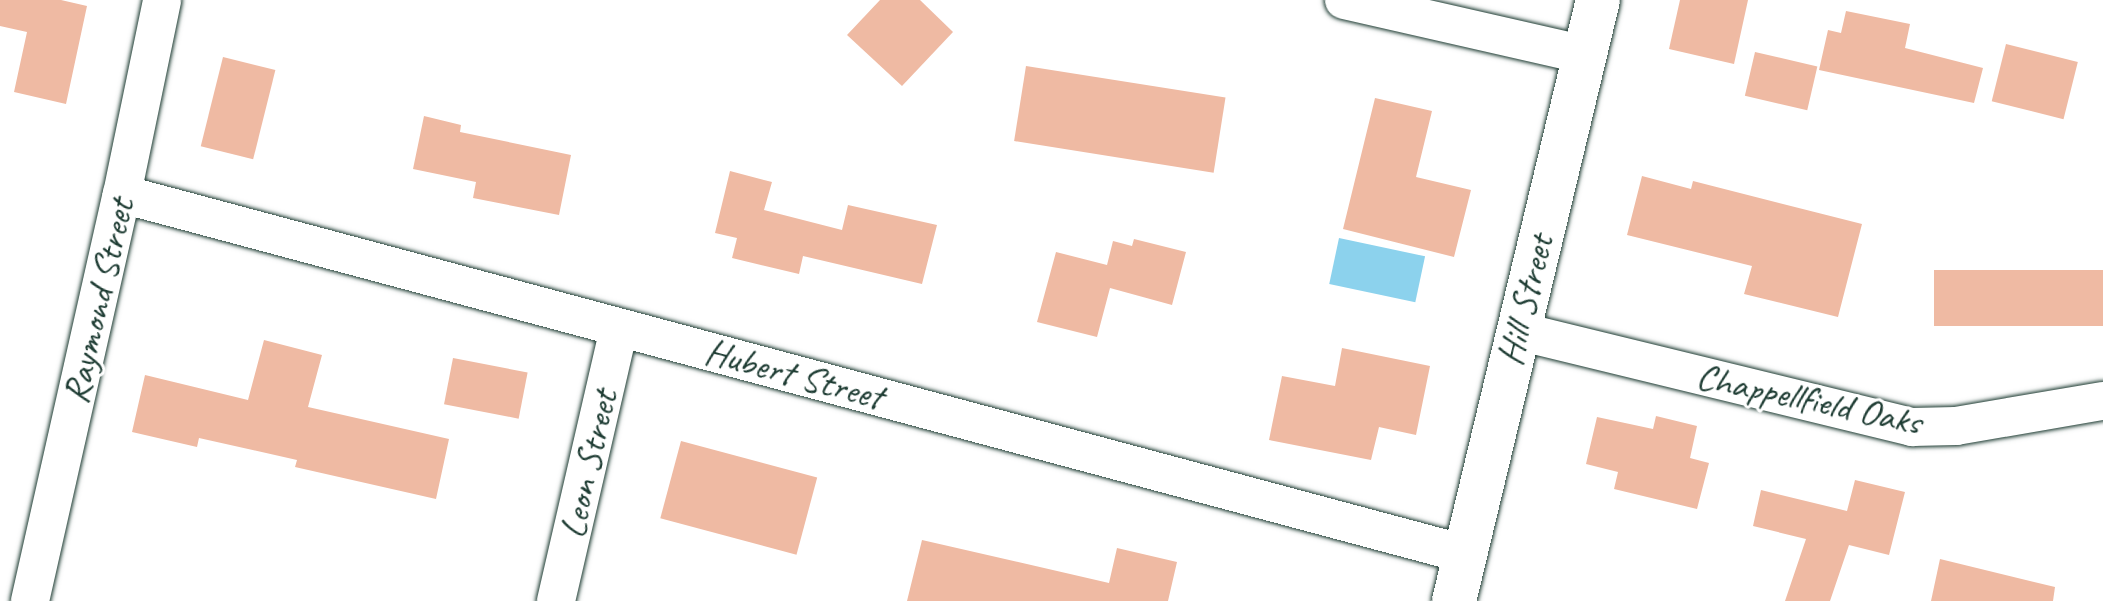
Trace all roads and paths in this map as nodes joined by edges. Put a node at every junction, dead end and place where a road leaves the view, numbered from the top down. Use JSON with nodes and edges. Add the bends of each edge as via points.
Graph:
{"nodes":[{"id":1,"x":162,"y":0,"type":"edge"},
{"id":2,"x":1344,"y":0,"type":"edge"},
{"id":3,"x":1598,"y":0,"type":"edge"},
{"id":4,"x":1586,"y":55,"type":"junction"},
{"id":5,"x":122,"y":194,"type":"junction"},
{"id":6,"x":619,"y":328,"type":"junction"},
{"id":7,"x":1518,"y":331,"type":"junction"},
{"id":8,"x":2103,"y":401,"type":"edge"},
{"id":9,"x":1465,"y":554,"type":"junction"},
{"id":10,"x":30,"y":601,"type":"edge"},
{"id":11,"x":556,"y":601,"type":"edge"},
{"id":12,"x":1454,"y":601,"type":"edge"}],
"edges":[{"from":1,"to":5,"type":"street","name":"Raymond Street"},
{"from":2,"to":4,"type":"street"},
{"from":3,"to":4,"type":"street","name":"Hill Street"},
{"from":4,"to":7,"type":"street","name":"Hill Street"},
{"from":5,"to":6,"type":"street","name":"Hubert Street"},
{"from":5,"to":10,"type":"street","name":"Raymond Street"},
{"from":6,"to":9,"type":"street","name":"Hubert Street"},
{"from":6,"to":11,"type":"street","name":"Leon Street"},
{"from":7,"to":8,"type":"street","name":"Chappellfield Oaks","via":[[1912,427],[1956,426]]},
{"from":7,"to":9,"type":"street","name":"Hill Street"},
{"from":9,"to":12,"type":"street","name":"Hill Street"}]}
